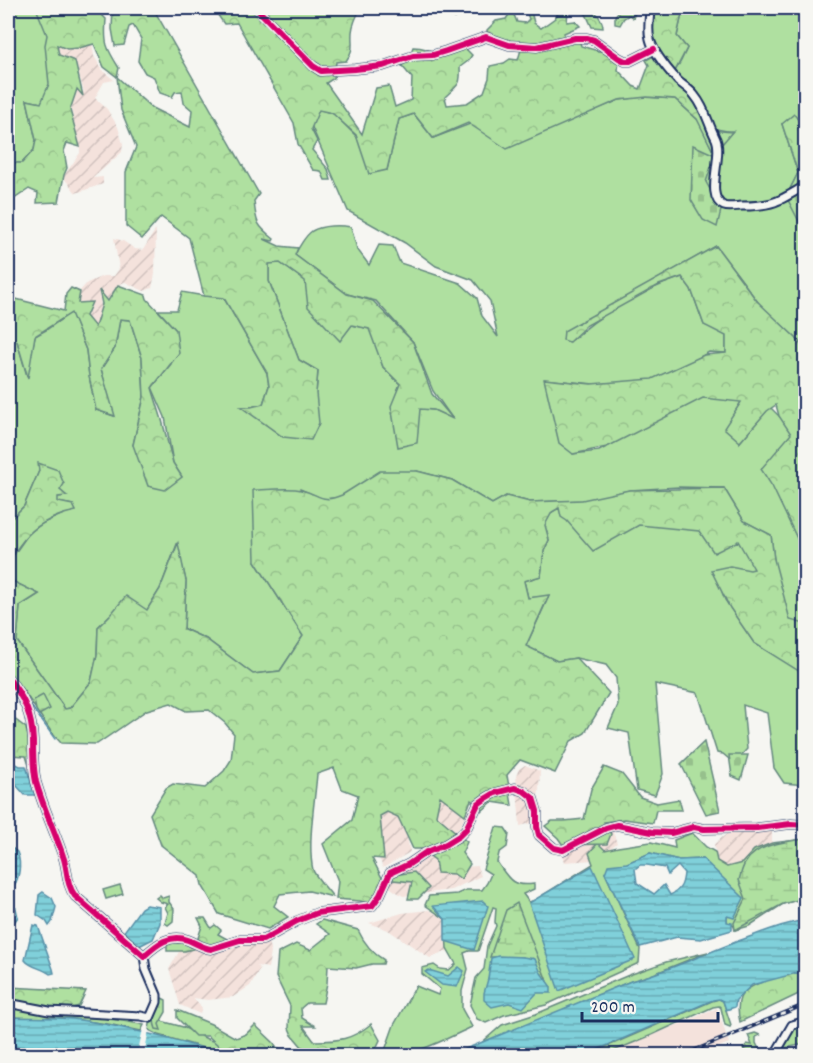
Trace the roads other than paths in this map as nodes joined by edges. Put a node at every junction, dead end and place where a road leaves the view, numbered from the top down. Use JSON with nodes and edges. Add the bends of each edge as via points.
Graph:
{"nodes":[{"id":1,"x":256,"y":8,"type":"edge"},
{"id":2,"x":650,"y":8,"type":"edge"},
{"id":3,"x":654,"y":48,"type":"junction"},
{"id":4,"x":806,"y":185,"type":"edge"},
{"id":5,"x":8,"y":678,"type":"edge"},
{"id":6,"x":806,"y":825,"type":"edge"},
{"id":7,"x":144,"y":956,"type":"junction"},
{"id":8,"x":8,"y":1003,"type":"edge"},
{"id":9,"x":806,"y":1021,"type":"edge"},
{"id":10,"x":774,"y":1056,"type":"edge"}],
"edges":[{"from":1,"to":3,"type":"street","via":[[321,71],[383,66],[486,37],[509,45],[537,47],[586,38],[628,61]]},
{"from":2,"to":3,"type":"street","via":[[649,35]]},
{"from":3,"to":4,"type":"street","via":[[669,71],[701,104],[718,141],[713,183],[719,202],[726,206],[771,204]]},
{"from":5,"to":7,"type":"street","via":[[28,713],[34,774],[65,859],[71,891]]},
{"from":6,"to":7,"type":"street","via":[[694,827],[671,833],[617,825],[563,850],[554,848],[539,835],[533,798],[515,788],[495,793],[478,804],[459,836],[390,873],[372,906],[317,913],[262,940],[240,940],[211,949],[184,939],[168,939]]},
{"from":7,"to":8,"type":"street","via":[[157,995],[150,1018],[48,1011]]},
{"from":9,"to":10,"type":"street","via":[[792,1025]]}]}
